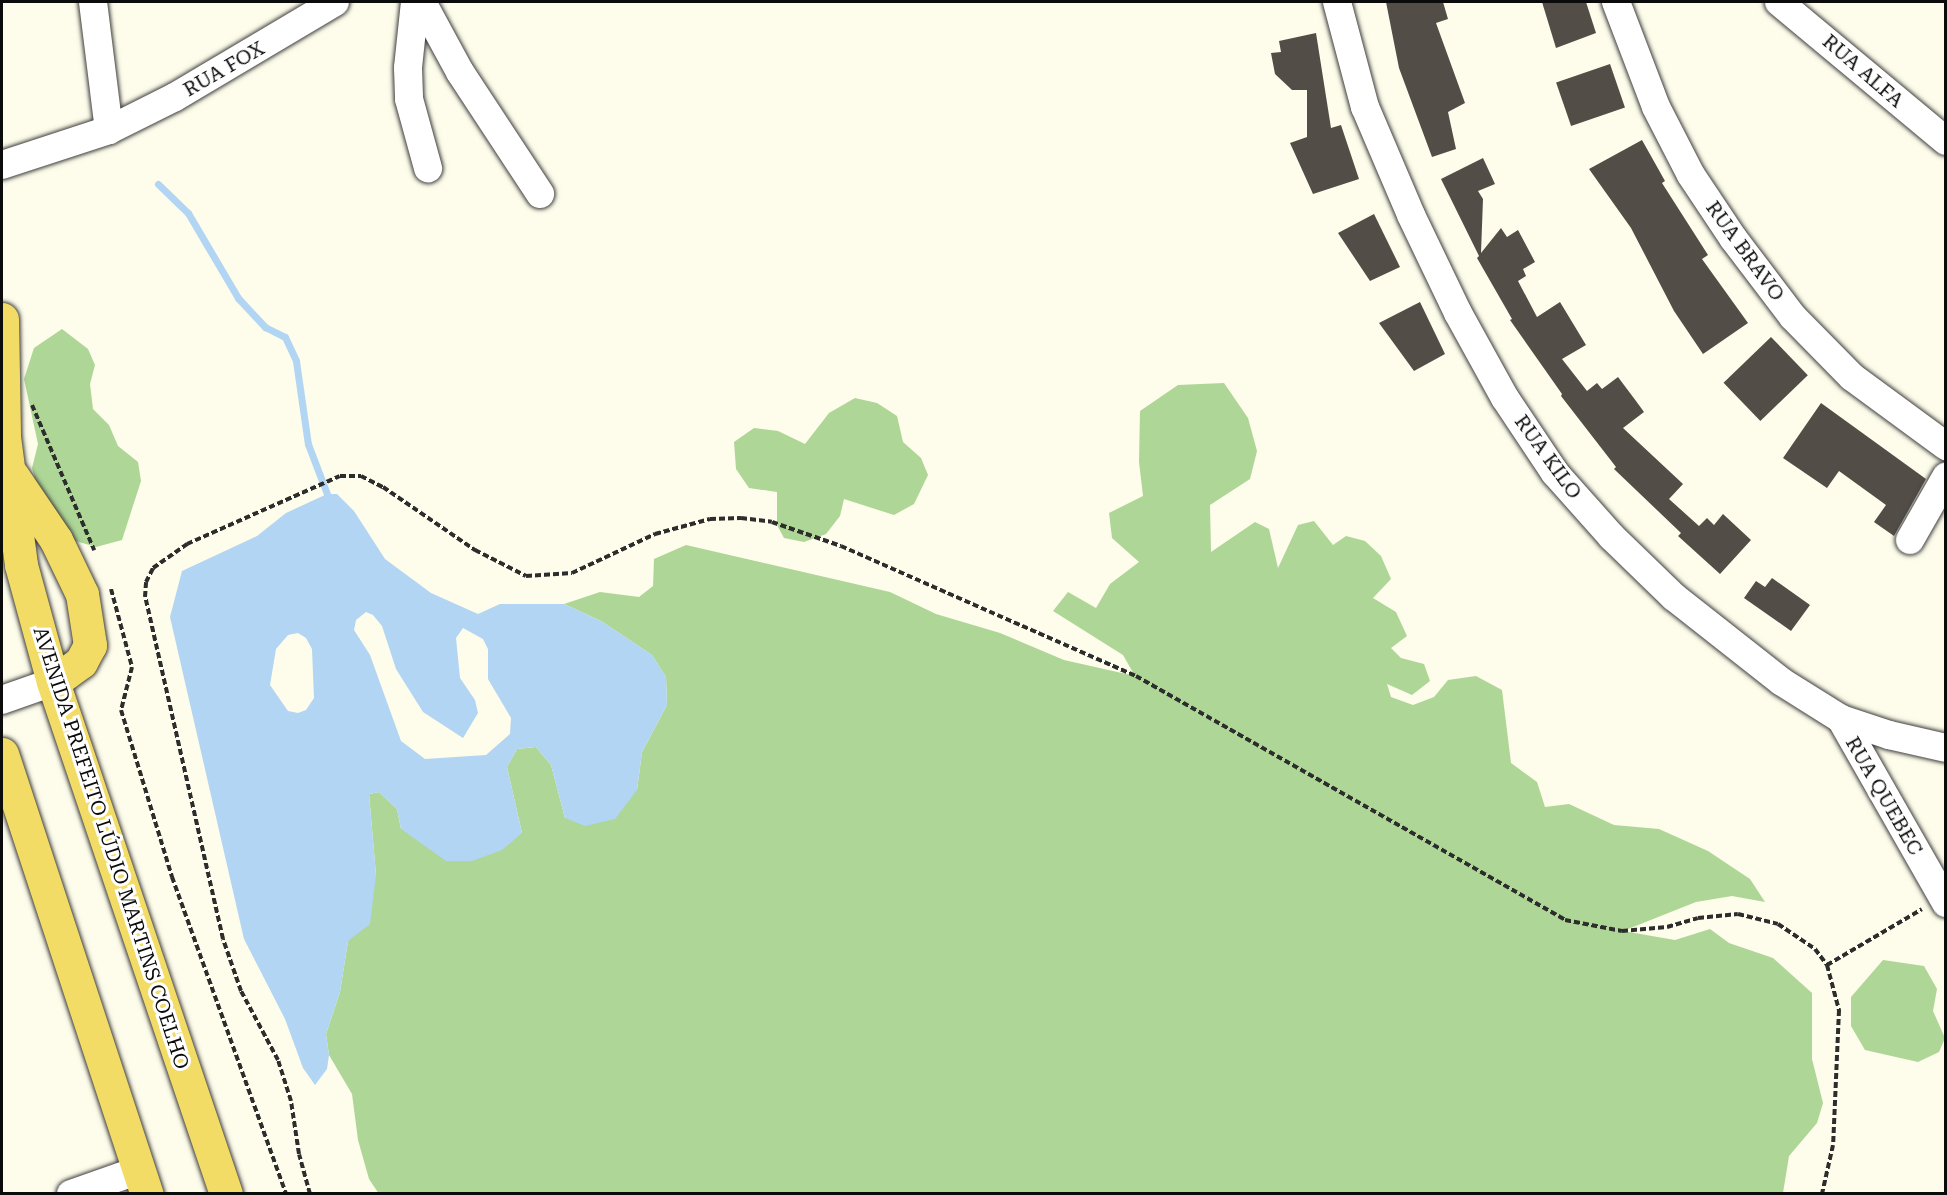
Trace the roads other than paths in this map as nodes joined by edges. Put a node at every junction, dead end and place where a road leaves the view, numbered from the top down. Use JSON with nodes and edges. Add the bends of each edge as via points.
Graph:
{"nodes":[{"id":1,"x":93,"y":2,"type":"edge"},
{"id":2,"x":334,"y":2,"type":"edge"},
{"id":3,"x":415,"y":2,"type":"edge"},
{"id":4,"x":422,"y":2,"type":"edge"},
{"id":5,"x":1337,"y":2,"type":"edge"},
{"id":6,"x":1616,"y":2,"type":"edge"},
{"id":7,"x":1779,"y":2,"type":"edge"},
{"id":8,"x":109,"y":130,"type":"junction"},
{"id":9,"x":1946,"y":141,"type":"edge"},
{"id":10,"x":2,"y":165,"type":"edge"},
{"id":11,"x":428,"y":168,"type":"dead end"},
{"id":12,"x":540,"y":194,"type":"dead end"},
{"id":13,"x":2,"y":320,"type":"edge"},
{"id":14,"x":1946,"y":446,"type":"edge"},
{"id":15,"x":7,"y":467,"type":"junction"},
{"id":16,"x":1946,"y":477,"type":"edge"},
{"id":17,"x":1910,"y":540,"type":"dead end"},
{"id":18,"x":53,"y":682,"type":"junction"},
{"id":19,"x":2,"y":700,"type":"edge"},
{"id":20,"x":1841,"y":719,"type":"junction"},
{"id":21,"x":1946,"y":747,"type":"edge"},
{"id":22,"x":2,"y":754,"type":"edge"},
{"id":23,"x":1944,"y":900,"type":"edge"},
{"id":24,"x":143,"y":1182,"type":"edge"},
{"id":25,"x":71,"y":1194,"type":"edge"},
{"id":26,"x":226,"y":1194,"type":"edge"}],
"edges":[{"from":1,"to":8,"type":"street"},
{"from":2,"to":8,"type":"street","name":"RUA FOX","via":[[175,97]]},
{"from":3,"to":11,"type":"street","via":[[409,99]]},
{"from":4,"to":12,"type":"street","via":[[460,72]]},
{"from":5,"to":20,"type":"street","name":"RUA KILO","via":[[1365,107],[1411,214],[1458,314],[1505,398],[1555,473],[1612,537],[1674,597],[1782,682]]},
{"from":6,"to":14,"type":"street","name":"RUA BRAVO","via":[[1656,107],[1691,175],[1733,237],[1793,317],[1852,377]]},
{"from":7,"to":9,"type":"street","name":"RUA ALFA"},
{"from":8,"to":10,"type":"street","name":"RUA FOX"},
{"from":13,"to":15,"type":"main road","name":"AVENIDA PREFEITO LÚDIO MARTINS COELHO"},
{"from":15,"to":18,"type":"main road","name":"AVENIDA PREFEITO LÚDIO MARTINS COELHO","via":[[21,565]]},
{"from":15,"to":18,"type":"main road","via":[[56,540],[81,594],[90,645],[81,662]]},
{"from":16,"to":17,"type":"street"},
{"from":18,"to":19,"type":"street"},
{"from":18,"to":26,"type":"main road","name":"AVENIDA PREFEITO LÚDIO MARTINS COELHO"},
{"from":20,"to":21,"type":"street","name":"RUA KILO","via":[[1889,735]]},
{"from":20,"to":23,"type":"street","name":"RUA QUEBEC"},
{"from":22,"to":24,"type":"main road"},
{"from":24,"to":25,"type":"street"}]}
